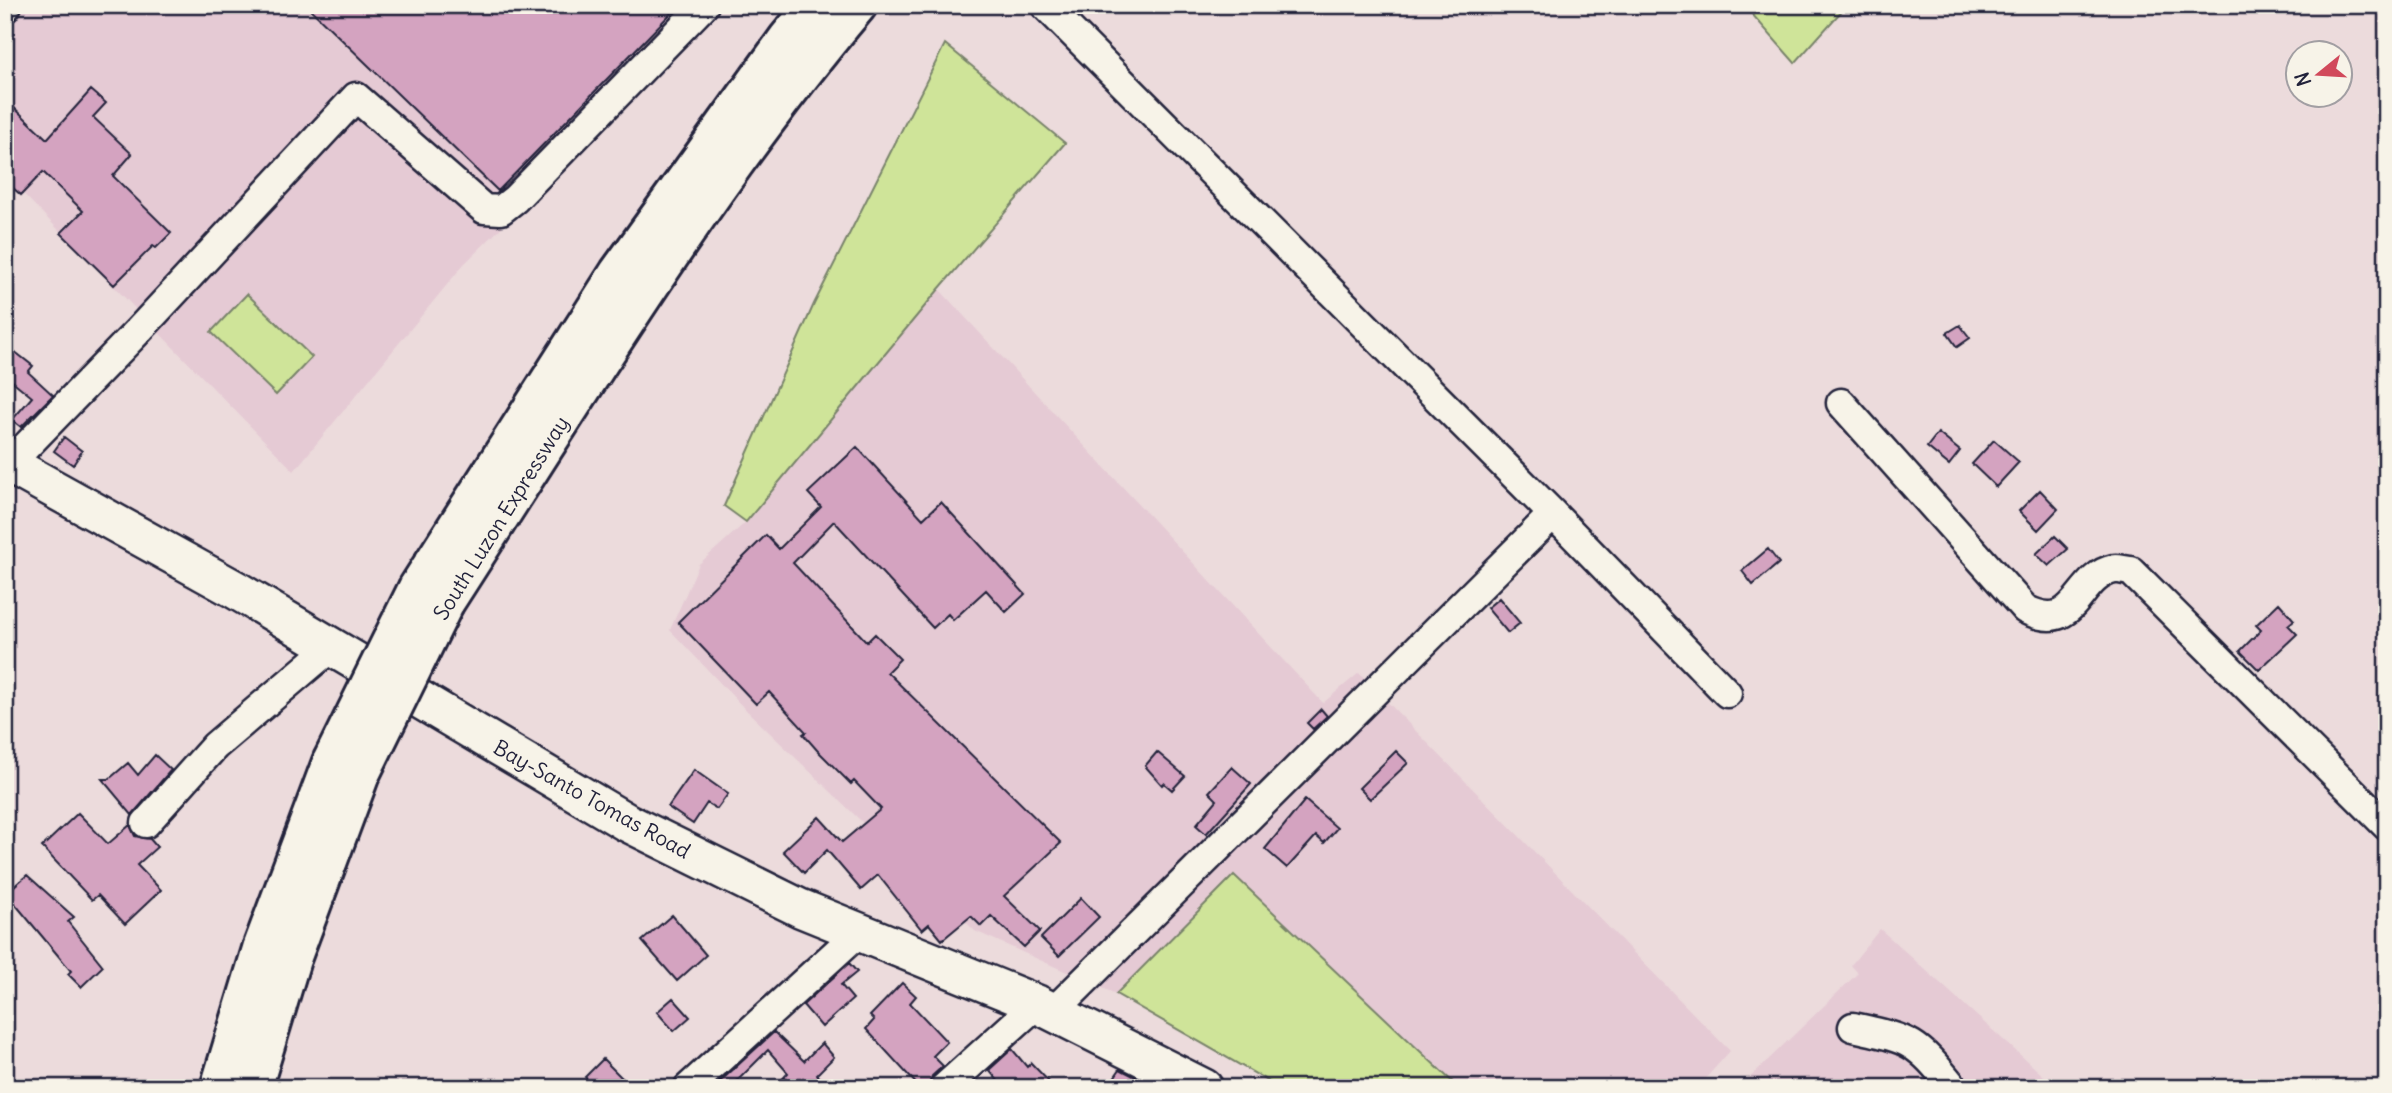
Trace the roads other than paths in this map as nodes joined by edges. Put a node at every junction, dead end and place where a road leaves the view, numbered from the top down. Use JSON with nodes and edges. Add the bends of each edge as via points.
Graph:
{"nodes":[{"id":1,"x":704,"y":5,"type":"edge"},
{"id":2,"x":817,"y":5,"type":"edge"},
{"id":3,"x":857,"y":5,"type":"edge"},
{"id":4,"x":1045,"y":5,"type":"edge"},
{"id":5,"x":1841,"y":403,"type":"dead end"},
{"id":6,"x":7,"y":463,"type":"edge"},
{"id":7,"x":1553,"y":514,"type":"junction"},
{"id":8,"x":431,"y":595,"type":"junction"},
{"id":9,"x":330,"y":648,"type":"junction"},
{"id":10,"x":1727,"y":692,"type":"dead end"},
{"id":11,"x":346,"y":768,"type":"junction"},
{"id":12,"x":146,"y":823,"type":"dead end"},
{"id":13,"x":2387,"y":826,"type":"edge"},
{"id":14,"x":858,"y":933,"type":"junction"},
{"id":15,"x":1045,"y":1008,"type":"junction"},
{"id":16,"x":1853,"y":1027,"type":"dead end"},
{"id":17,"x":220,"y":1088,"type":"edge"},
{"id":18,"x":252,"y":1088,"type":"edge"},
{"id":19,"x":688,"y":1088,"type":"edge"},
{"id":20,"x":944,"y":1088,"type":"edge"},
{"id":21,"x":1204,"y":1088,"type":"edge"},
{"id":22,"x":1954,"y":1088,"type":"edge"}],
"edges":[{"from":1,"to":6,"type":"street","via":[[501,210],[484,209],[356,97],[138,331]]},
{"from":2,"to":8,"type":"highway","name":"South Luzon Expressway","via":[[620,273]]},
{"from":3,"to":8,"type":"highway","name":"South Luzon Expressway","via":[[813,57]]},
{"from":4,"to":7,"type":"street"},
{"from":5,"to":13,"type":"street","via":[[2025,610],[2043,618],[2059,616],[2113,569],[2131,571]]},
{"from":6,"to":9,"type":"main road","name":"Bay-Santo Tomas Road","via":[[236,590]]},
{"from":7,"to":10,"type":"street"},
{"from":7,"to":15,"type":"street"},
{"from":8,"to":11,"type":"highway","name":"South Luzon Expressway","bridge":true},
{"from":9,"to":12,"type":"street","via":[[215,746]]},
{"from":9,"to":14,"type":"main road","name":"Bay-Santo Tomas Road","via":[[626,822]]},
{"from":11,"to":17,"type":"highway","name":"South Luzon Expressway","via":[[262,949]]},
{"from":11,"to":18,"type":"highway","name":"South Luzon Expressway"},
{"from":14,"to":15,"type":"main road","name":"Bay-Santo Tomas Road"},
{"from":14,"to":19,"type":"street"},
{"from":15,"to":20,"type":"street"},
{"from":15,"to":21,"type":"main road","name":"Bay-Santo Tomas Road"},
{"from":16,"to":22,"type":"street","via":[[1903,1038],[1925,1052]]}]}
